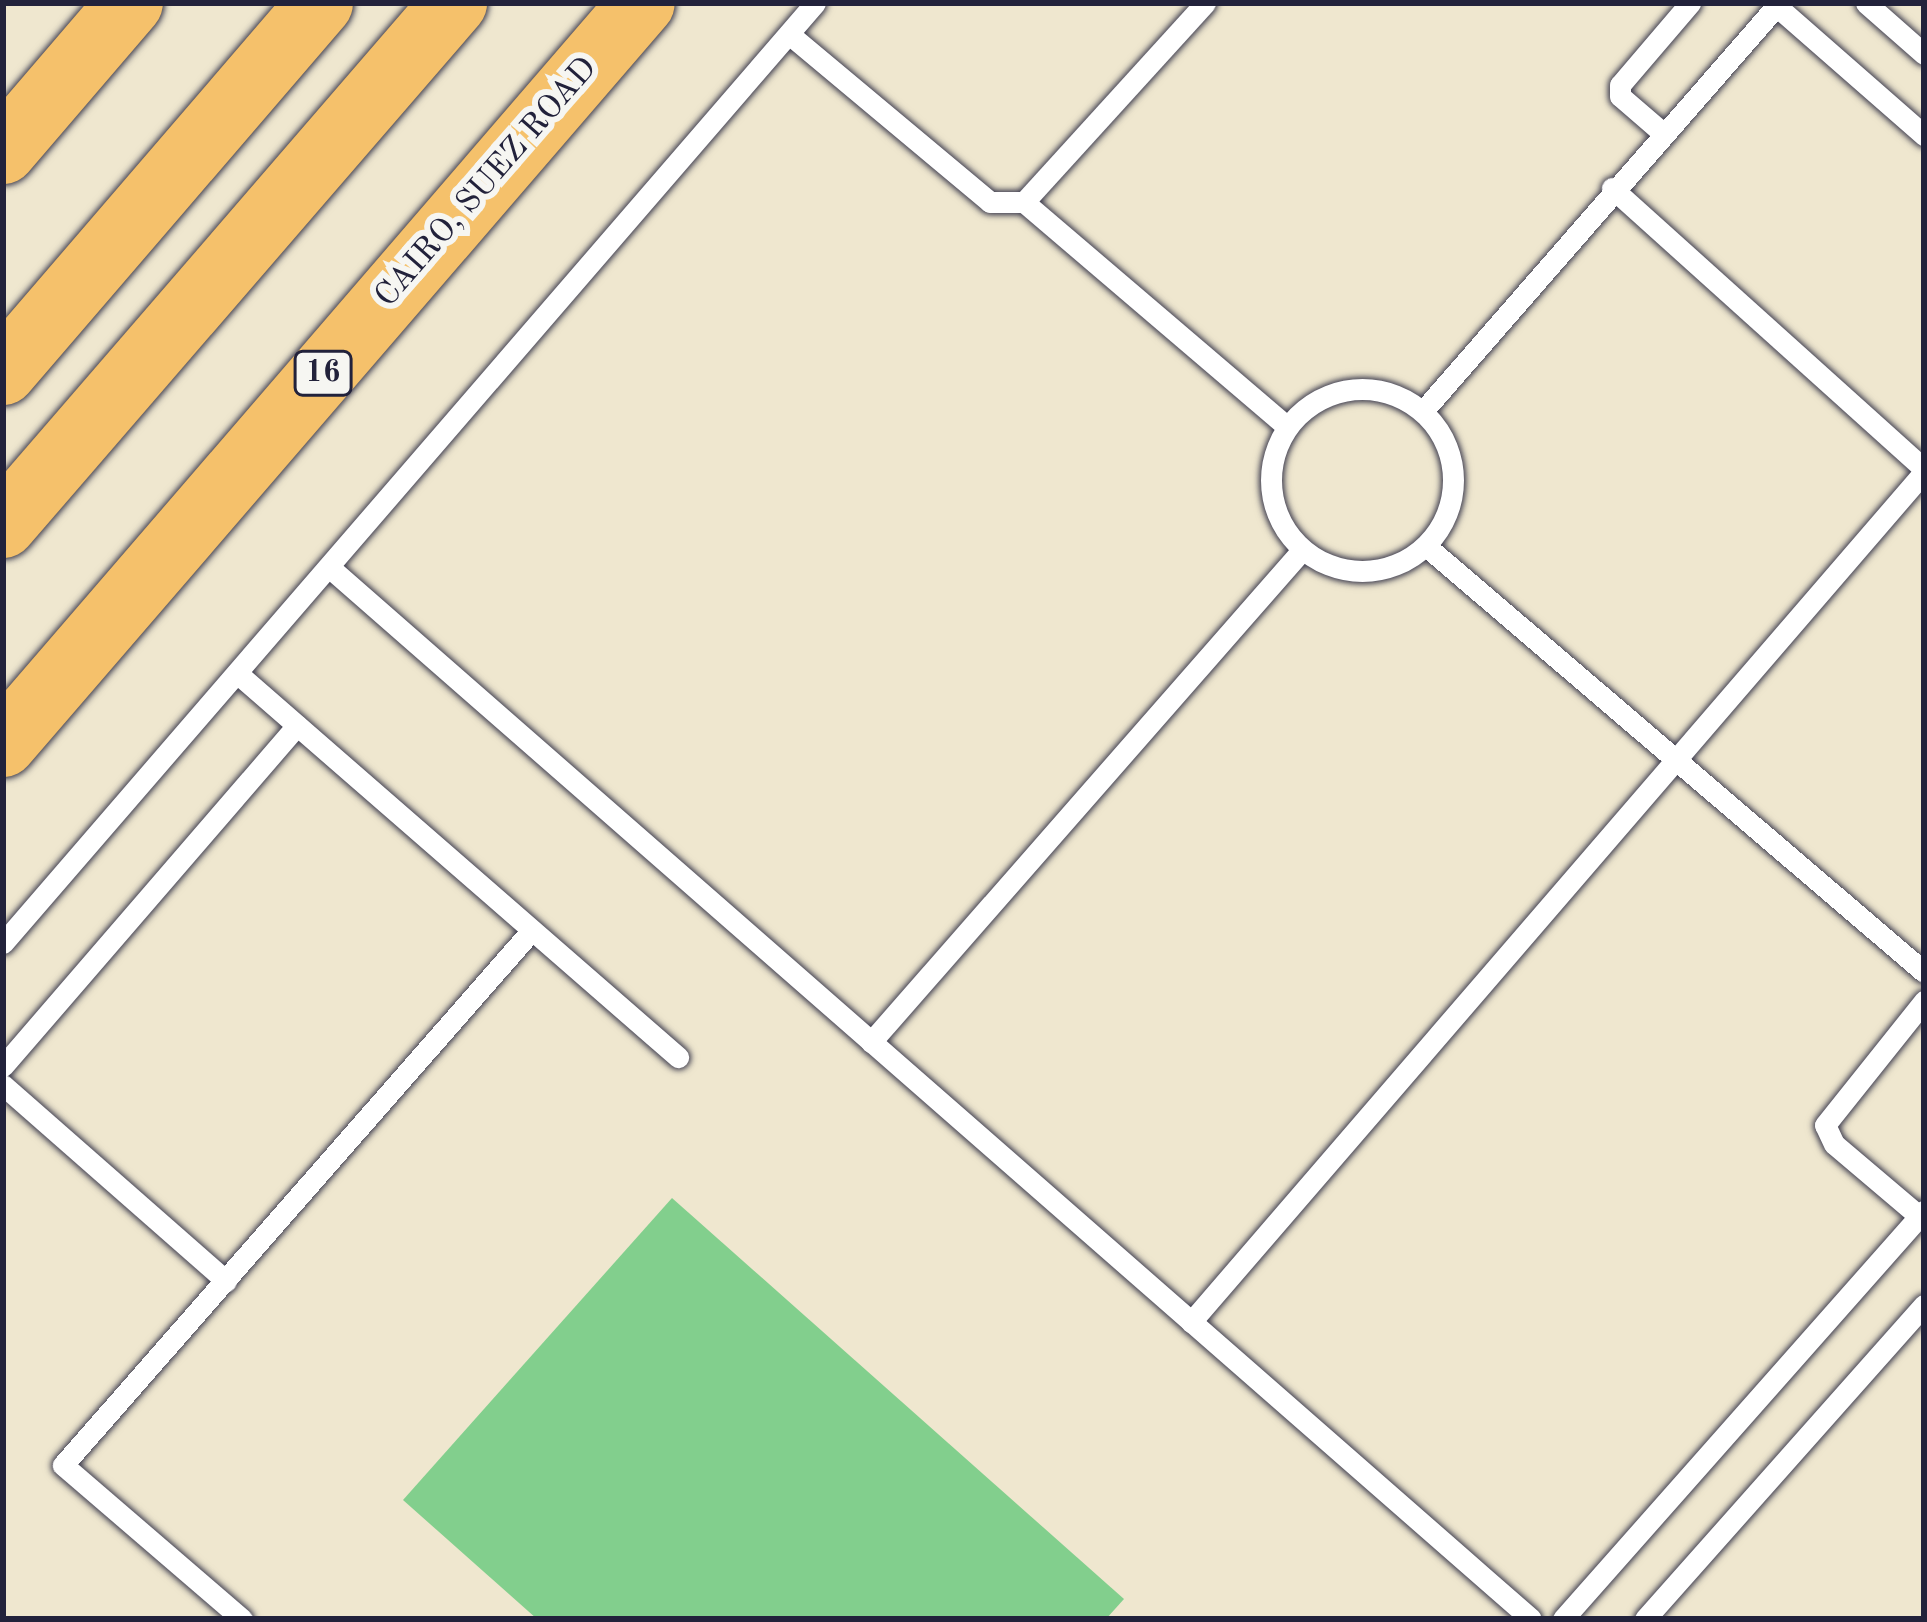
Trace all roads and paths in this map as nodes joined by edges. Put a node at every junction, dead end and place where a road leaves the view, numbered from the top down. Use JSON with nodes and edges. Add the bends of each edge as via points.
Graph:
{"nodes":[{"id":1,"x":130,"y":3,"type":"edge"},
{"id":2,"x":320,"y":3,"type":"edge"},
{"id":3,"x":454,"y":3,"type":"edge"},
{"id":4,"x":642,"y":3,"type":"edge"},
{"id":5,"x":815,"y":3,"type":"edge"},
{"id":6,"x":1205,"y":3,"type":"edge"},
{"id":7,"x":1690,"y":3,"type":"edge"},
{"id":8,"x":1866,"y":3,"type":"edge"},
{"id":9,"x":1776,"y":4,"type":"edge"},
{"id":10,"x":789,"y":34,"type":"junction"},
{"id":11,"x":1924,"y":54,"type":"edge"},
{"id":12,"x":1664,"y":134,"type":"junction"},
{"id":13,"x":1924,"y":135,"type":"edge"},
{"id":14,"x":3,"y":151,"type":"edge"},
{"id":15,"x":1612,"y":188,"type":"junction"},
{"id":16,"x":1024,"y":202,"type":"junction"},
{"id":17,"x":3,"y":372,"type":"edge"},
{"id":18,"x":1423,"y":411,"type":"junction"},
{"id":19,"x":1287,"y":427,"type":"junction"},
{"id":20,"x":1924,"y":470,"type":"edge"},
{"id":21,"x":3,"y":525,"type":"edge"},
{"id":22,"x":1426,"y":546,"type":"junction"},
{"id":23,"x":1302,"y":550,"type":"junction"},
{"id":24,"x":328,"y":567,"type":"junction"},
{"id":25,"x":237,"y":673,"type":"junction"},
{"id":26,"x":297,"y":725,"type":"junction"},
{"id":27,"x":3,"y":744,"type":"edge"},
{"id":28,"x":1677,"y":758,"type":"junction"},
{"id":29,"x":532,"y":930,"type":"junction"},
{"id":30,"x":3,"y":943,"type":"edge"},
{"id":31,"x":1924,"y":972,"type":"edge"},
{"id":32,"x":1924,"y":1000,"type":"edge"},
{"id":33,"x":871,"y":1042,"type":"junction"},
{"id":34,"x":678,"y":1058,"type":"dead end"},
{"id":35,"x":3,"y":1066,"type":"edge"},
{"id":36,"x":3,"y":1084,"type":"edge"},
{"id":37,"x":1922,"y":1213,"type":"edge"},
{"id":38,"x":226,"y":1281,"type":"junction"},
{"id":39,"x":1924,"y":1305,"type":"edge"},
{"id":40,"x":1191,"y":1322,"type":"junction"},
{"id":41,"x":242,"y":1619,"type":"edge"},
{"id":42,"x":1531,"y":1619,"type":"edge"},
{"id":43,"x":1563,"y":1619,"type":"edge"},
{"id":44,"x":1646,"y":1619,"type":"edge"}],
"edges":[{"from":1,"to":14,"type":"main road"},
{"from":2,"to":17,"type":"main road"},
{"from":3,"to":21,"type":"main road"},
{"from":4,"to":27,"type":"main road","name":"CAIRO, SUEZ ROAD","number":"16"},
{"from":5,"to":10,"type":"lane"},
{"from":6,"to":16,"type":"lane"},
{"from":7,"to":12,"type":"lane","via":[[1620,86],[1620,96]]},
{"from":8,"to":11,"type":"lane"},
{"from":9,"to":12,"type":"lane"},
{"from":9,"to":13,"type":"lane"},
{"from":10,"to":16,"type":"lane","via":[[990,202]]},
{"from":10,"to":24,"type":"lane"},
{"from":12,"to":15,"type":"lane"},
{"from":15,"to":18,"type":"lane"},
{"from":15,"to":20,"type":"lane"},
{"from":16,"to":19,"type":"lane"},
{"from":18,"to":19,"type":"lane","via":[[1376,389],[1343,390]]},
{"from":18,"to":22,"type":"lane","via":[[1450,452],[1454,485],[1446,519]]},
{"from":19,"to":23,"type":"lane","via":[[1273,458],[1271,491],[1281,524]]},
{"from":20,"to":28,"type":"lane"},
{"from":22,"to":23,"type":"lane","via":[[1398,565],[1365,572],[1331,567]]},
{"from":22,"to":28,"type":"lane"},
{"from":23,"to":33,"type":"lane"},
{"from":24,"to":25,"type":"lane"},
{"from":24,"to":33,"type":"lane"},
{"from":25,"to":26,"type":"lane"},
{"from":25,"to":30,"type":"lane"},
{"from":26,"to":29,"type":"lane"},
{"from":26,"to":35,"type":"lane"},
{"from":28,"to":31,"type":"lane"},
{"from":28,"to":40,"type":"lane"},
{"from":29,"to":34,"type":"lane"},
{"from":29,"to":38,"type":"lane"},
{"from":32,"to":37,"type":"lane","via":[[1825,1125],[1834,1144]]},
{"from":33,"to":40,"type":"lane"},
{"from":36,"to":38,"type":"lane"},
{"from":37,"to":43,"type":"lane"},
{"from":38,"to":41,"type":"lane","via":[[63,1466]]},
{"from":39,"to":44,"type":"lane"},
{"from":40,"to":42,"type":"lane"}]}
